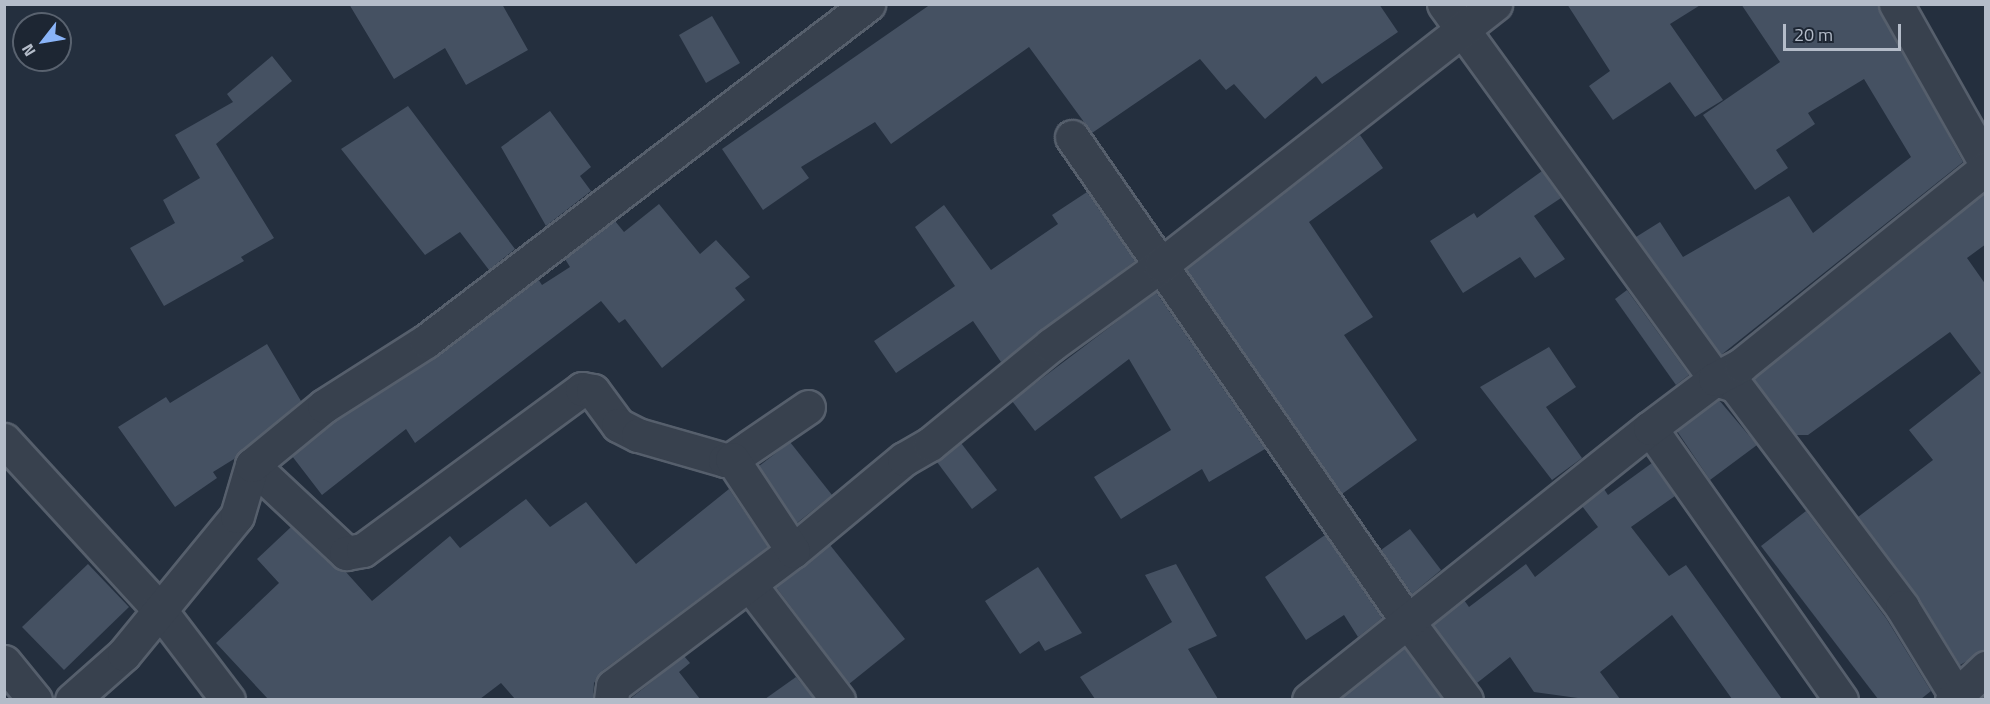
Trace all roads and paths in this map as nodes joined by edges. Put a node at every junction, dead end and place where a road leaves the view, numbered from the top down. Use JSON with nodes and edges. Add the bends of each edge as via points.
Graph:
{"nodes":[{"id":1,"x":868,"y":4,"type":"edge"},
{"id":2,"x":1444,"y":4,"type":"edge"},
{"id":3,"x":1496,"y":4,"type":"edge"},
{"id":4,"x":1896,"y":4,"type":"edge"},
{"id":5,"x":1464,"y":33,"type":"junction"},
{"id":6,"x":1072,"y":137,"type":"dead end"},
{"id":7,"x":1986,"y":166,"type":"edge"},
{"id":8,"x":1161,"y":265,"type":"junction"},
{"id":9,"x":1715,"y":379,"type":"junction"},
{"id":10,"x":808,"y":407,"type":"dead end"},
{"id":11,"x":1650,"y":428,"type":"junction"},
{"id":12,"x":4,"y":440,"type":"edge"},
{"id":13,"x":732,"y":459,"type":"junction"},
{"id":14,"x":252,"y":465,"type":"junction"},
{"id":15,"x":793,"y":551,"type":"junction"},
{"id":16,"x":750,"y":585,"type":"junction"},
{"id":17,"x":159,"y":609,"type":"junction"},
{"id":18,"x":1408,"y":622,"type":"junction"},
{"id":19,"x":4,"y":662,"type":"edge"},
{"id":20,"x":1986,"y":668,"type":"edge"},
{"id":21,"x":1956,"y":698,"type":"edge"},
{"id":22,"x":35,"y":699,"type":"edge"},
{"id":23,"x":72,"y":699,"type":"edge"},
{"id":24,"x":228,"y":699,"type":"edge"},
{"id":25,"x":611,"y":699,"type":"edge"},
{"id":26,"x":838,"y":699,"type":"edge"},
{"id":27,"x":1309,"y":699,"type":"edge"},
{"id":28,"x":1466,"y":699,"type":"edge"},
{"id":29,"x":1841,"y":699,"type":"edge"}],
"edges":[{"from":1,"to":14,"type":"street","via":[[426,341],[324,406]]},
{"from":2,"to":5,"type":"street"},
{"from":3,"to":5,"type":"street"},
{"from":4,"to":7,"type":"street"},
{"from":5,"to":8,"type":"street"},
{"from":5,"to":9,"type":"street"},
{"from":6,"to":8,"type":"street"},
{"from":7,"to":9,"type":"street","via":[[1741,365]]},
{"from":8,"to":15,"type":"street","via":[[1051,345],[930,444],[904,459]]},
{"from":8,"to":18,"type":"street"},
{"from":9,"to":11,"type":"street"},
{"from":9,"to":21,"type":"street","via":[[1735,385],[1742,394],[1902,607]]},
{"from":10,"to":13,"type":"street"},
{"from":11,"to":18,"type":"street"},
{"from":11,"to":29,"type":"street"},
{"from":12,"to":17,"type":"street"},
{"from":13,"to":14,"type":"street","via":[[638,435],[618,425],[593,391],[582,389],[363,550],[346,554]]},
{"from":13,"to":15,"type":"street"},
{"from":14,"to":17,"type":"street","via":[[237,516]]},
{"from":15,"to":16,"type":"street"},
{"from":16,"to":25,"type":"street","via":[[613,686]]},
{"from":16,"to":26,"type":"street"},
{"from":17,"to":23,"type":"street","via":[[124,654]]},
{"from":17,"to":24,"type":"street"},
{"from":18,"to":27,"type":"street"},
{"from":18,"to":28,"type":"street"},
{"from":19,"to":22,"type":"street"},
{"from":20,"to":21,"type":"street"}]}
